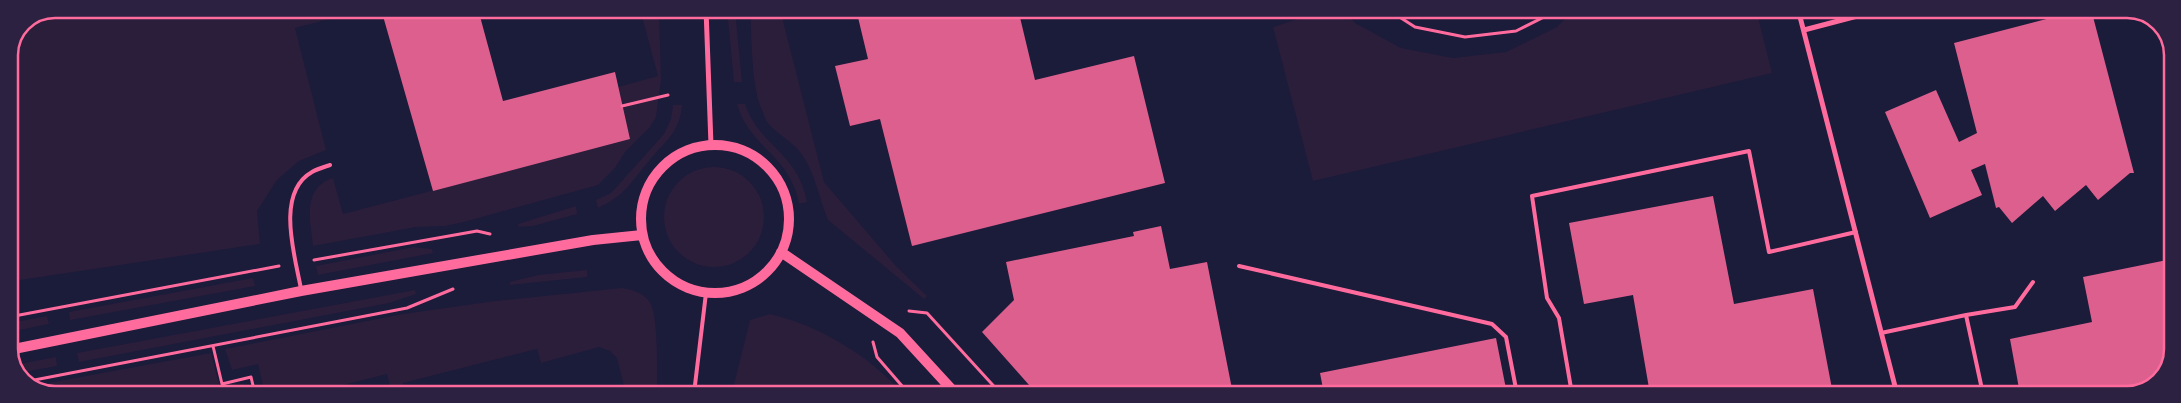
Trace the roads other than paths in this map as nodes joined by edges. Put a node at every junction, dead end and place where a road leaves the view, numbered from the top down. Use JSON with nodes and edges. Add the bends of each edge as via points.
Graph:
{"nodes":[{"id":1,"x":706,"y":18,"type":"edge"},
{"id":2,"x":1801,"y":18,"type":"edge"},
{"id":3,"x":1850,"y":18,"type":"edge"},
{"id":4,"x":1804,"y":30,"type":"junction"},
{"id":5,"x":711,"y":146,"type":"junction"},
{"id":6,"x":330,"y":165,"type":"dead end"},
{"id":7,"x":1856,"y":232,"type":"junction"},
{"id":8,"x":642,"y":235,"type":"junction"},
{"id":9,"x":781,"y":252,"type":"junction"},
{"id":10,"x":1239,"y":266,"type":"dead end"},
{"id":11,"x":2033,"y":282,"type":"dead end"},
{"id":12,"x":301,"y":292,"type":"junction"},
{"id":13,"x":706,"y":292,"type":"junction"},
{"id":14,"x":1966,"y":315,"type":"junction"},
{"id":15,"x":1881,"y":333,"type":"junction"},
{"id":16,"x":18,"y":348,"type":"edge"},
{"id":17,"x":694,"y":385,"type":"edge"},
{"id":18,"x":948,"y":385,"type":"edge"},
{"id":19,"x":1515,"y":386,"type":"edge"},
{"id":20,"x":1571,"y":386,"type":"edge"},
{"id":21,"x":1895,"y":386,"type":"edge"},
{"id":22,"x":1981,"y":386,"type":"edge"}],
"edges":[{"from":1,"to":5,"type":"street"},
{"from":2,"to":4,"type":"street"},
{"from":3,"to":4,"type":"street"},
{"from":4,"to":7,"type":"street"},
{"from":5,"to":8,"type":"main road","via":[[690,150],[671,160],[656,174],[645,193]]},
{"from":5,"to":9,"type":"main road","via":[[732,148],[753,156],[770,170],[782,188],[788,209],[788,231]]},
{"from":6,"to":12,"type":"lane","via":[[311,172],[299,184],[292,200],[290,220]]},
{"from":7,"to":15,"type":"street"},
{"from":7,"to":20,"type":"lane","via":[[1768,252],[1749,151],[1532,196],[1547,298],[1559,318]]},
{"from":8,"to":12,"type":"main road","via":[[593,240]]},
{"from":8,"to":13,"type":"main road","via":[[650,256],[665,274],[684,287]]},
{"from":9,"to":13,"type":"main road","via":[[768,271],[750,284],[728,292]]},
{"from":9,"to":18,"type":"main road","via":[[900,333]]},
{"from":10,"to":19,"type":"lane","via":[[1492,324],[1506,336]]},
{"from":11,"to":14,"type":"lane","via":[[2015,307]]},
{"from":12,"to":16,"type":"main road"},
{"from":13,"to":17,"type":"lane"},
{"from":14,"to":15,"type":"lane"},
{"from":14,"to":22,"type":"lane"},
{"from":15,"to":21,"type":"street"}]}
